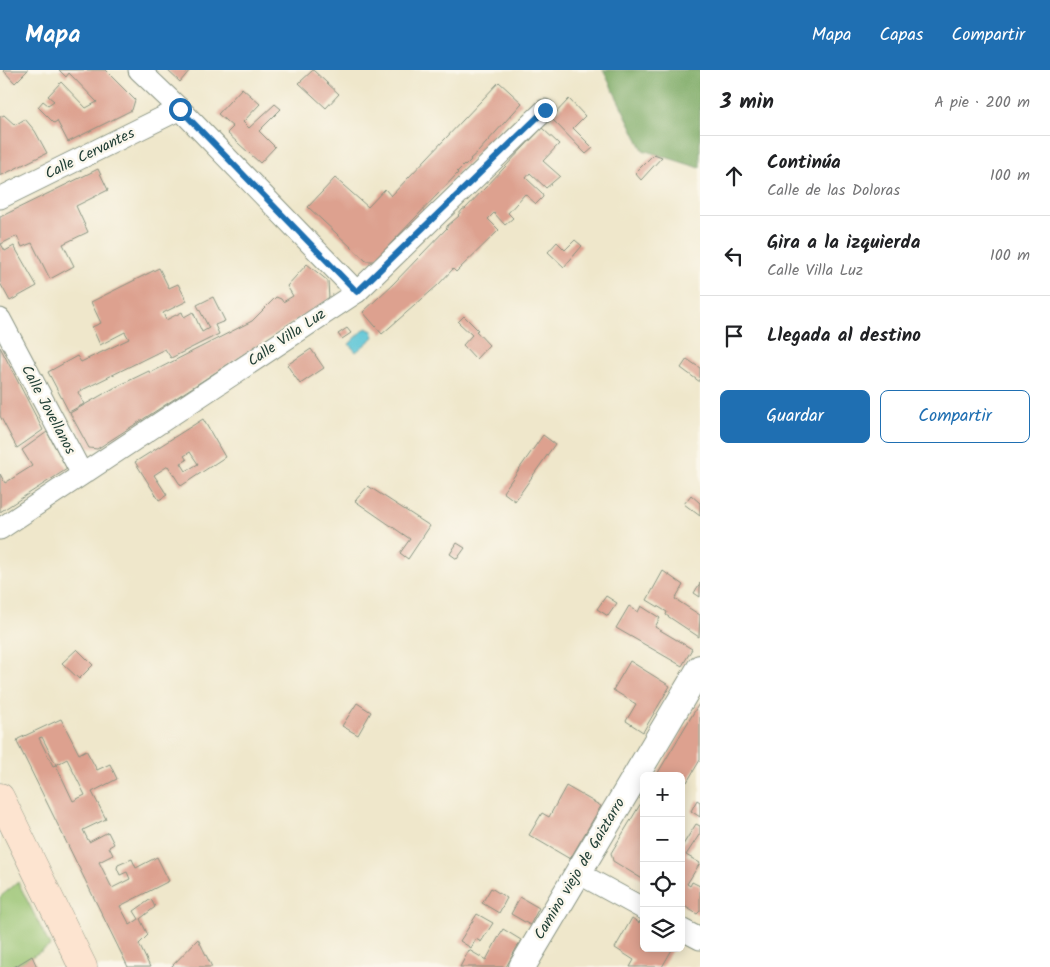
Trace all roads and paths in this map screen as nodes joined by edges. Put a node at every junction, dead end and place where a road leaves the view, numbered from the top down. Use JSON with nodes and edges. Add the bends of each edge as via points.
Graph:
{"nodes":[{"id":1,"x":140,"y":70,"type":"edge"},
{"id":2,"x":180,"y":109,"type":"junction"},
{"id":3,"x":545,"y":110,"type":"dead end"},
{"id":4,"x":0,"y":198,"type":"edge"},
{"id":5,"x":357,"y":292,"type":"junction"},
{"id":6,"x":0,"y":319,"type":"edge"},
{"id":7,"x":82,"y":474,"type":"junction"},
{"id":8,"x":0,"y":529,"type":"edge"},
{"id":9,"x":700,"y":668,"type":"edge"},
{"id":10,"x":0,"y":797,"type":"edge"},
{"id":11,"x":578,"y":873,"type":"junction"},
{"id":12,"x":640,"y":907,"type":"edge"},
{"id":13,"x":685,"y":931,"type":"edge"},
{"id":14,"x":700,"y":939,"type":"edge"},
{"id":15,"x":83,"y":967,"type":"edge"},
{"id":16,"x":522,"y":967,"type":"edge"}],
"edges":[{"from":1,"to":2,"type":"street"},
{"from":2,"to":4,"type":"street","name":"Calle Cervantes"},
{"from":2,"to":5,"type":"street"},
{"from":3,"to":5,"type":"street","name":"Calle Villa Luz"},
{"from":5,"to":7,"type":"street","name":"Calle Villa Luz"},
{"from":6,"to":7,"type":"street","name":"Calle Jovellanos"},
{"from":7,"to":8,"type":"street","name":"Calle Villa Luz"},
{"from":9,"to":11,"type":"street","name":"Camino viejo de Gaiztarro"},
{"from":10,"to":15,"type":"main road"},
{"from":11,"to":12,"type":"street"},
{"from":11,"to":16,"type":"street","name":"Camino viejo de Gaiztarro"},
{"from":13,"to":14,"type":"street"}]}
